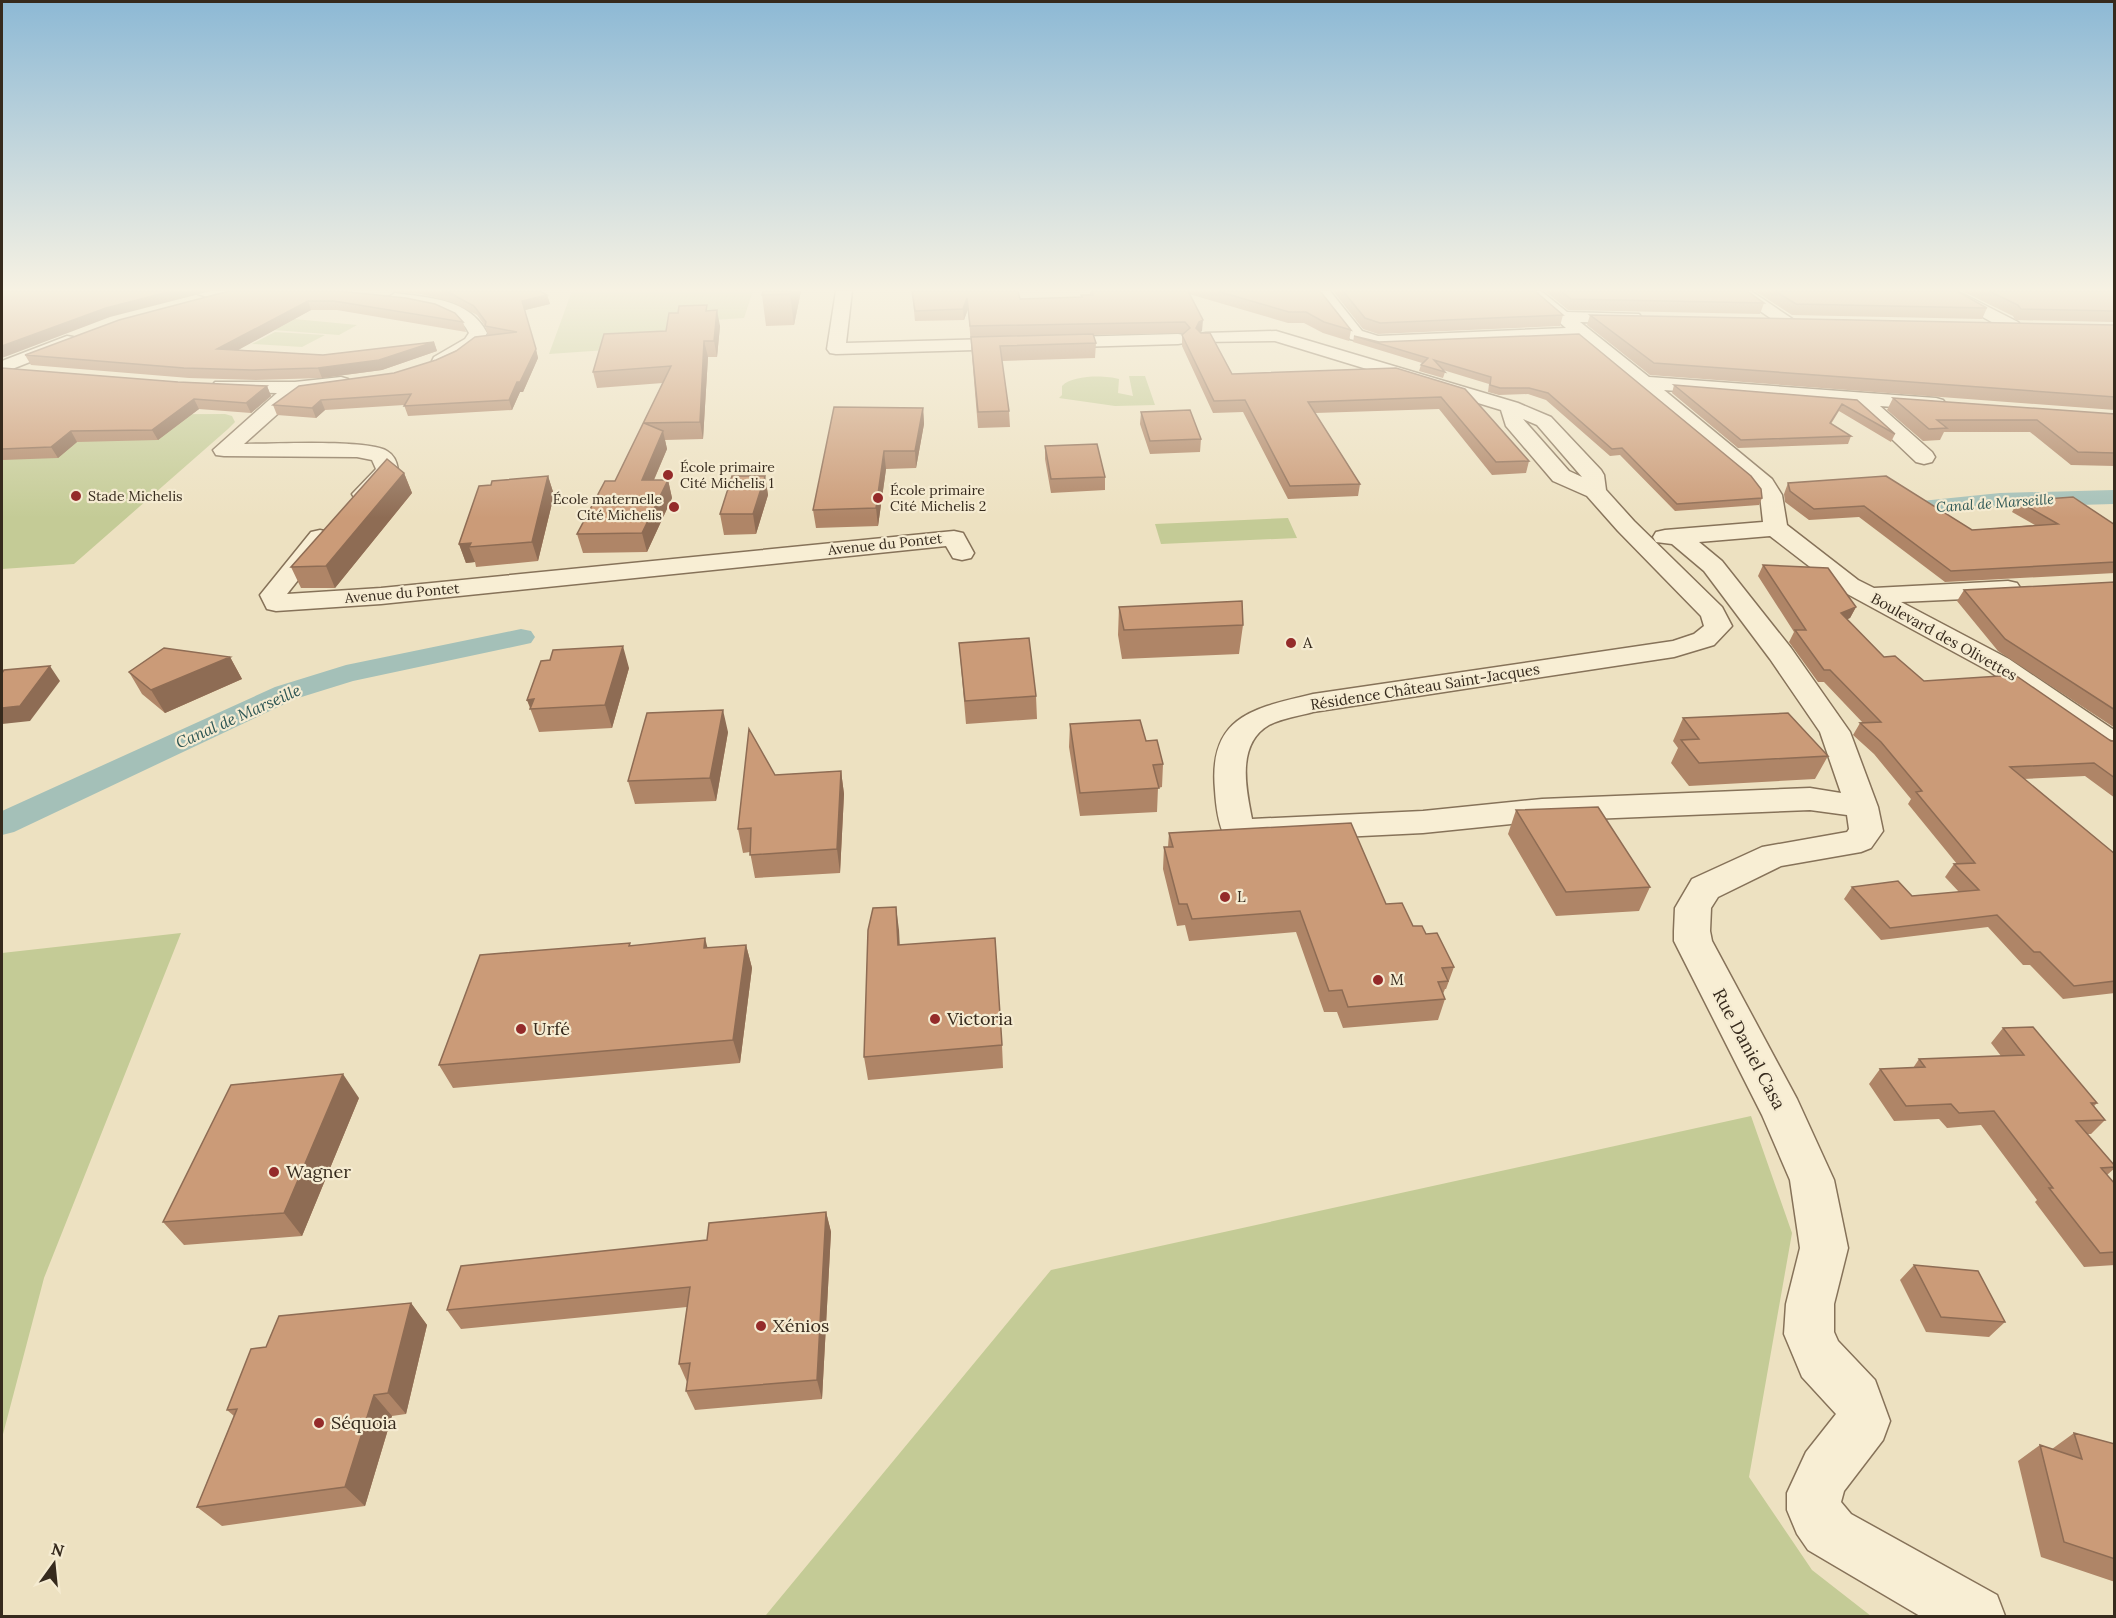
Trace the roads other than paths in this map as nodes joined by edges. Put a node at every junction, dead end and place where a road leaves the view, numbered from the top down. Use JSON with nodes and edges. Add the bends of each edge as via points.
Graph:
{"nodes":[{"id":1,"x":1377,"y":367,"type":"edge"},
{"id":2,"x":1625,"y":367,"type":"edge"},
{"id":3,"x":2,"y":368,"type":"edge"},
{"id":4,"x":37,"y":372,"type":"edge"},
{"id":5,"x":356,"y":381,"type":"edge"},
{"id":6,"x":1646,"y":383,"type":"junction"},
{"id":7,"x":202,"y":384,"type":"edge"},
{"id":8,"x":295,"y":388,"type":"junction"},
{"id":9,"x":1860,"y":399,"type":"junction"},
{"id":10,"x":1953,"y":405,"type":"edge"},
{"id":11,"x":1924,"y":457,"type":"dead end"},
{"id":12,"x":1775,"y":528,"type":"junction"},
{"id":13,"x":1658,"y":538,"type":"junction"},
{"id":14,"x":962,"y":553,"type":"dead end"},
{"id":15,"x":2033,"y":588,"type":"edge"},
{"id":16,"x":1869,"y":596,"type":"junction"},
{"id":17,"x":2115,"y":744,"type":"edge"},
{"id":18,"x":1862,"y":807,"type":"junction"},
{"id":19,"x":1976,"y":1617,"type":"edge"}],
"edges":[{"from":1,"to":13,"type":"street","name":"Résidence Château Saint-Jacques","via":[[1511,407],[1513,422],[1561,476],[1595,491]]},
{"from":2,"to":6,"type":"street"},
{"from":3,"to":4,"type":"street"},
{"from":5,"to":8,"type":"street"},
{"from":6,"to":9,"type":"street"},
{"from":6,"to":12,"type":"street","via":[[1766,485],[1774,500]]},
{"from":7,"to":8,"type":"street"},
{"from":8,"to":14,"type":"street","name":"Avenue du Pontet","via":[[224,450],[357,451],[379,455],[386,462],[387,471],[320,537],[273,595],[276,603],[381,596],[954,537]]},
{"from":9,"to":10,"type":"street"},
{"from":9,"to":11,"type":"street"},
{"from":12,"to":13,"type":"street"},
{"from":12,"to":16,"type":"street","name":"Boulevard des Olivettes"},
{"from":13,"to":18,"type":"street","name":"Rue Daniel Casa","via":[[1713,566],[1781,654],[1835,732]]},
{"from":13,"to":18,"type":"street","name":"Résidence Château Saint-Jacques","via":[[1713,613],[1718,626],[1704,641],[1674,649],[1313,703],[1269,716],[1253,723],[1239,737],[1229,764],[1238,831],[1423,822],[1542,810],[1810,799]]},
{"from":15,"to":16,"type":"street"},
{"from":16,"to":17,"type":"street","name":"Boulevard des Olivettes","via":[[1999,665]]},
{"from":18,"to":19,"type":"street","name":"Rue Daniel Casa","via":[[1866,831],[1859,840],[1774,855],[1705,888],[1693,908],[1692,941],[1782,1112],[1812,1180],[1824,1248],[1810,1304],[1809,1334],[1821,1359],[1857,1398],[1864,1421],[1820,1479],[1813,1499],[1819,1520],[1830,1534]]}]}
